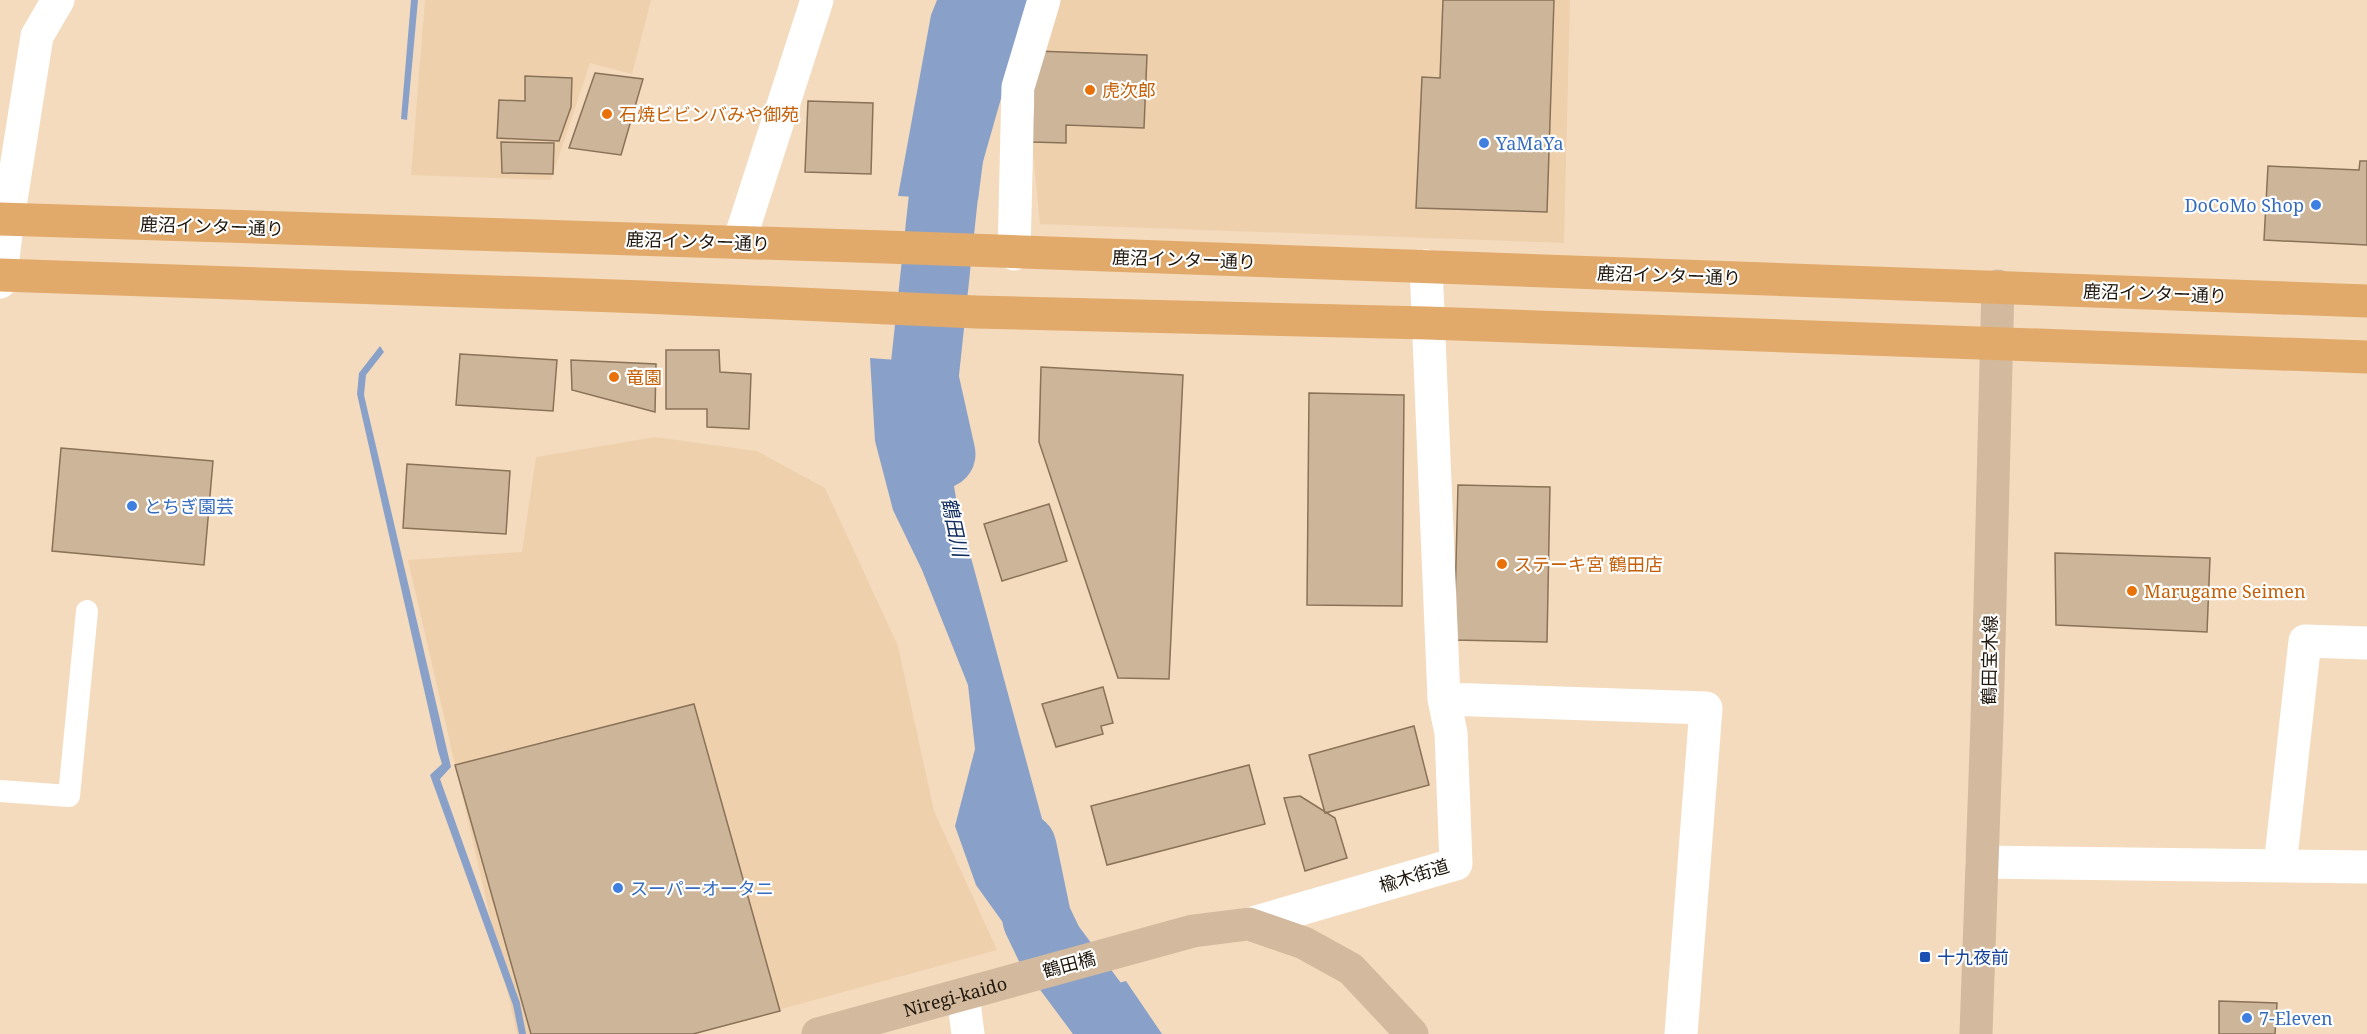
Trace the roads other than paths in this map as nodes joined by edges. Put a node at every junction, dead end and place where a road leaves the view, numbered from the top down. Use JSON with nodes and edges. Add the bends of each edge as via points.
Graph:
{"nodes":[{"id":1,"x":58,"y":0,"type":"edge"},
{"id":2,"x":817,"y":0,"type":"edge"},
{"id":3,"x":1044,"y":0,"type":"edge"},
{"id":4,"x":4,"y":219,"type":"edge"},
{"id":5,"x":739,"y":242,"type":"junction"},
{"id":6,"x":1014,"y":254,"type":"junction"},
{"id":7,"x":1426,"y":266,"type":"junction"},
{"id":8,"x":0,"y":277,"type":"edge"},
{"id":9,"x":1998,"y":286,"type":"junction"},
{"id":10,"x":2367,"y":301,"type":"edge"},
{"id":11,"x":1427,"y":324,"type":"junction"},
{"id":12,"x":1997,"y":344,"type":"junction"},
{"id":13,"x":2367,"y":357,"type":"edge"},
{"id":14,"x":87,"y":611,"type":"dead end"},
{"id":15,"x":2367,"y":643,"type":"edge"},
{"id":16,"x":1444,"y":699,"type":"junction"},
{"id":17,"x":0,"y":791,"type":"edge"},
{"id":18,"x":1982,"y":862,"type":"junction"},
{"id":19,"x":2280,"y":866,"type":"junction"},
{"id":20,"x":2367,"y":867,"type":"edge"},
{"id":21,"x":1250,"y":924,"type":"junction"},
{"id":22,"x":1022,"y":978,"type":"joint"},
{"id":23,"x":963,"y":994,"type":"junction"},
{"id":24,"x":818,"y":1034,"type":"edge"},
{"id":25,"x":968,"y":1034,"type":"edge"},
{"id":26,"x":1412,"y":1034,"type":"edge"},
{"id":27,"x":1682,"y":1034,"type":"edge"},
{"id":28,"x":1976,"y":1034,"type":"edge"}],
"edges":[{"from":1,"to":4,"type":"street","via":[[37,36]]},
{"from":2,"to":5,"type":"street"},
{"from":3,"to":6,"type":"street","via":[[1018,87]]},
{"from":4,"to":5,"type":"main road","name":"鹿沼インター通り"},
{"from":4,"to":8,"type":"street"},
{"from":5,"to":6,"type":"main road","name":"鹿沼インター通り"},
{"from":6,"to":7,"type":"main road","name":"鹿沼インター通り"},
{"from":7,"to":9,"type":"main road","name":"鹿沼インター通り"},
{"from":7,"to":11,"type":"street"},
{"from":8,"to":11,"type":"main road"},
{"from":9,"to":10,"type":"main road","name":"鹿沼インター通り"},
{"from":9,"to":12,"type":"street","name":"鶴田宝木線"},
{"from":11,"to":12,"type":"main road"},
{"from":11,"to":16,"type":"street"},
{"from":12,"to":13,"type":"main road"},
{"from":12,"to":18,"type":"street","name":"鶴田宝木線"},
{"from":14,"to":17,"type":"lane","via":[[69,796]]},
{"from":15,"to":19,"type":"street","via":[[2305,641]]},
{"from":16,"to":21,"type":"street","name":"楡木街道","via":[[1451,733],[1456,864]]},
{"from":16,"to":27,"type":"street","via":[[1706,708]]},
{"from":18,"to":19,"type":"street"},
{"from":18,"to":28,"type":"street","name":"鶴田宝木線"},
{"from":19,"to":20,"type":"street"},
{"from":21,"to":22,"type":"street","name":"鶴田橋","via":[[1193,931]]},
{"from":21,"to":26,"type":"street","via":[[1304,943],[1351,969]]},
{"from":22,"to":23,"type":"street","name":"Niregi-kaido"},
{"from":23,"to":24,"type":"street","name":"Niregi-kaido"},
{"from":23,"to":25,"type":"street"}]}
